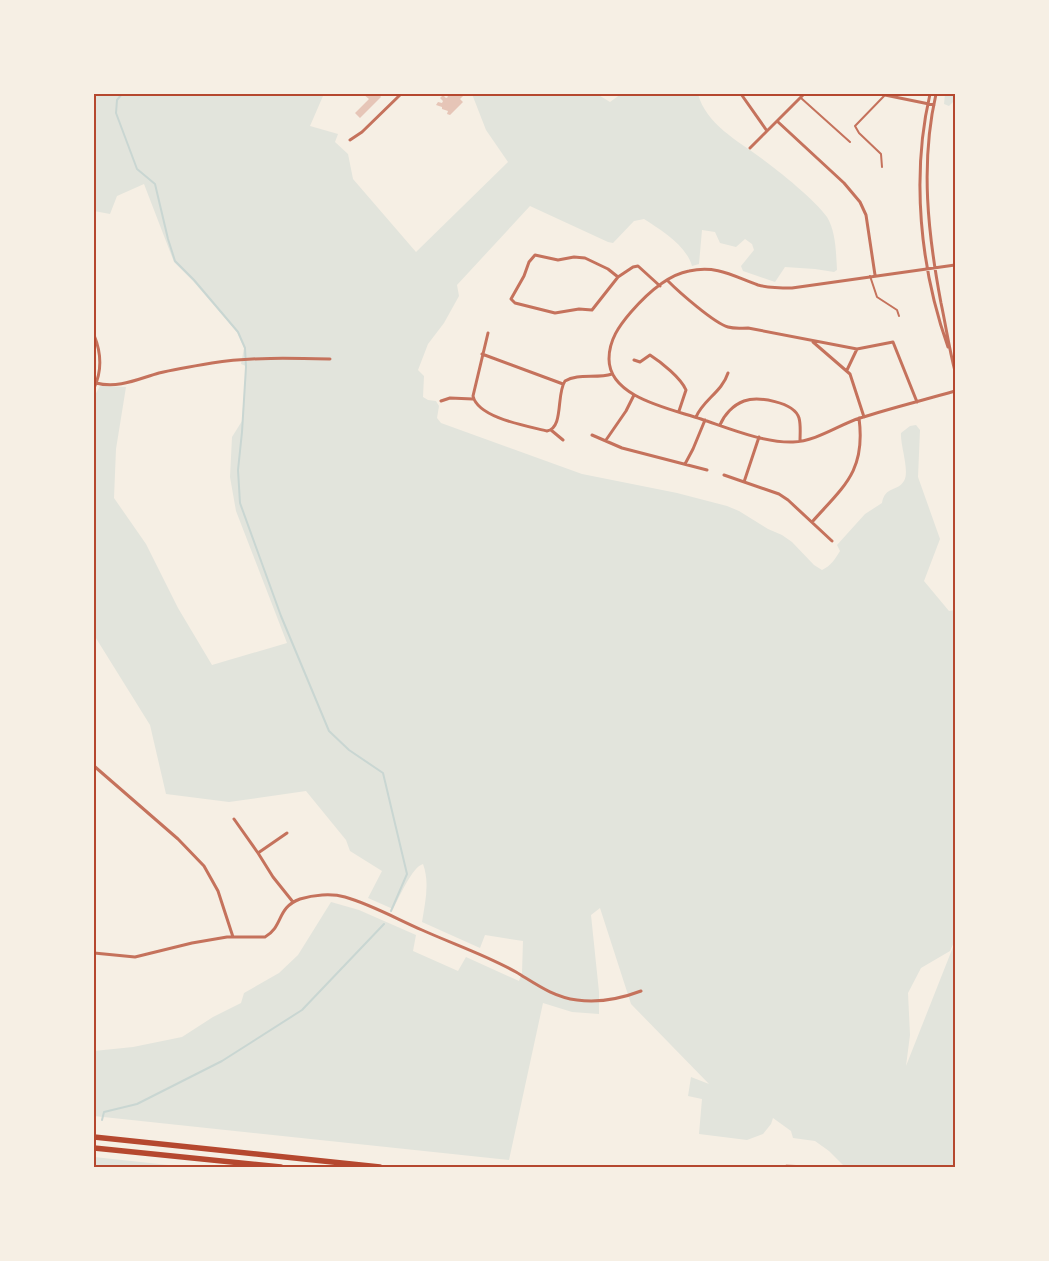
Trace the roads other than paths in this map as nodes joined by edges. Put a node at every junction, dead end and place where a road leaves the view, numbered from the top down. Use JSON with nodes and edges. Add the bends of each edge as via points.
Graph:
{"nodes":[{"id":1,"x":401,"y":94,"type":"edge"},
{"id":2,"x":740,"y":94,"type":"edge"},
{"id":3,"x":885,"y":94,"type":"edge"},
{"id":4,"x":930,"y":94,"type":"edge"},
{"id":5,"x":936,"y":94,"type":"edge"},
{"id":6,"x":802,"y":95,"type":"edge"},
{"id":7,"x":927,"y":104,"type":"junction"},
{"id":8,"x":934,"y":105,"type":"junction"},
{"id":9,"x":777,"y":121,"type":"junction"},
{"id":10,"x":767,"y":131,"type":"junction"},
{"id":11,"x":350,"y":140,"type":"dead end"},
{"id":12,"x":850,"y":142,"type":"dead end"},
{"id":13,"x":750,"y":148,"type":"dead end"},
{"id":14,"x":882,"y":166,"type":"dead end"},
{"id":15,"x":955,"y":264,"type":"edge"},
{"id":16,"x":934,"y":267,"type":"junction"},
{"id":17,"x":928,"y":268,"type":"junction"},
{"id":18,"x":875,"y":275,"type":"junction"},
{"id":19,"x":618,"y":276,"type":"junction"},
{"id":20,"x":870,"y":276,"type":"junction"},
{"id":21,"x":668,"y":281,"type":"junction"},
{"id":22,"x":660,"y":286,"type":"junction"},
{"id":23,"x":899,"y":316,"type":"dead end"},
{"id":24,"x":488,"y":333,"type":"dead end"},
{"id":25,"x":94,"y":335,"type":"edge"},
{"id":26,"x":811,"y":341,"type":"junction"},
{"id":27,"x":857,"y":349,"type":"junction"},
{"id":28,"x":94,"y":354,"type":"edge"},
{"id":29,"x":99,"y":354,"type":"junction"},
{"id":30,"x":482,"y":354,"type":"junction"},
{"id":31,"x":952,"y":357,"type":"junction"},
{"id":32,"x":330,"y":359,"type":"dead end"},
{"id":33,"x":634,"y":360,"type":"dead end"},
{"id":34,"x":847,"y":370,"type":"junction"},
{"id":35,"x":955,"y":371,"type":"edge"},
{"id":36,"x":728,"y":373,"type":"dead end"},
{"id":37,"x":612,"y":374,"type":"junction"},
{"id":38,"x":563,"y":384,"type":"junction"},
{"id":39,"x":95,"y":386,"type":"edge"},
{"id":40,"x":955,"y":391,"type":"edge"},
{"id":41,"x":634,"y":395,"type":"junction"},
{"id":42,"x":473,"y":399,"type":"junction"},
{"id":43,"x":440,"y":401,"type":"dead end"},
{"id":44,"x":917,"y":402,"type":"junction"},
{"id":45,"x":679,"y":412,"type":"junction"},
{"id":46,"x":696,"y":417,"type":"junction"},
{"id":47,"x":864,"y":417,"type":"junction"},
{"id":48,"x":859,"y":418,"type":"junction"},
{"id":49,"x":704,"y":420,"type":"junction"},
{"id":50,"x":720,"y":425,"type":"junction"},
{"id":51,"x":551,"y":430,"type":"junction"},
{"id":52,"x":592,"y":435,"type":"dead end"},
{"id":53,"x":759,"y":437,"type":"junction"},
{"id":54,"x":563,"y":440,"type":"dead end"},
{"id":55,"x":606,"y":440,"type":"junction"},
{"id":56,"x":800,"y":441,"type":"junction"},
{"id":57,"x":685,"y":464,"type":"junction"},
{"id":58,"x":707,"y":470,"type":"dead end"},
{"id":59,"x":724,"y":475,"type":"dead end"},
{"id":60,"x":744,"y":482,"type":"junction"},
{"id":61,"x":812,"y":522,"type":"junction"},
{"id":62,"x":832,"y":541,"type":"dead end"},
{"id":63,"x":94,"y":766,"type":"edge"},
{"id":64,"x":234,"y":819,"type":"dead end"},
{"id":65,"x":287,"y":833,"type":"dead end"},
{"id":66,"x":258,"y":853,"type":"junction"},
{"id":67,"x":293,"y":902,"type":"junction"},
{"id":68,"x":233,"y":937,"type":"junction"},
{"id":69,"x":94,"y":953,"type":"edge"},
{"id":70,"x":641,"y":991,"type":"dead end"},
{"id":71,"x":94,"y":1136,"type":"edge"},
{"id":72,"x":94,"y":1148,"type":"edge"},
{"id":73,"x":281,"y":1167,"type":"edge"},
{"id":74,"x":380,"y":1167,"type":"edge"}],
"edges":[{"from":1,"to":11,"type":"street"},
{"from":2,"to":10,"type":"street"},
{"from":3,"to":7,"type":"street"},
{"from":3,"to":14,"type":"lane","via":[[855,126],[881,154]]},
{"from":4,"to":7,"type":"street"},
{"from":5,"to":8,"type":"street"},
{"from":6,"to":9,"type":"street"},
{"from":6,"to":12,"type":"lane"},
{"from":7,"to":8,"type":"street"},
{"from":7,"to":17,"type":"street","via":[[920,179]]},
{"from":8,"to":16,"type":"street","via":[[927,193]]},
{"from":9,"to":10,"type":"street"},
{"from":9,"to":18,"type":"street","via":[[860,202],[866,215]]},
{"from":10,"to":13,"type":"street"},
{"from":15,"to":16,"type":"street"},
{"from":16,"to":17,"type":"street"},
{"from":16,"to":31,"type":"street"},
{"from":17,"to":18,"type":"street"},
{"from":17,"to":31,"type":"street","via":[[938,318]]},
{"from":18,"to":20,"type":"street"},
{"from":19,"to":19,"type":"street","via":[[594,308],[588,311],[579,309],[555,313],[515,303],[511,298],[535,255],[558,260],[585,258]]},
{"from":19,"to":22,"type":"street","via":[[638,266]]},
{"from":20,"to":21,"type":"street","via":[[806,287],[778,288],[758,285],[713,269],[687,271]]},
{"from":20,"to":23,"type":"lane","via":[[877,297],[897,310]]},
{"from":21,"to":22,"type":"street"},
{"from":21,"to":26,"type":"street","via":[[727,327]]},
{"from":22,"to":37,"type":"street","via":[[619,326],[609,354]]},
{"from":24,"to":30,"type":"street"},
{"from":25,"to":29,"type":"street"},
{"from":26,"to":27,"type":"street"},
{"from":26,"to":34,"type":"street"},
{"from":27,"to":34,"type":"street"},
{"from":27,"to":44,"type":"street","via":[[894,342]]},
{"from":28,"to":29,"type":"street"},
{"from":29,"to":39,"type":"street"},
{"from":30,"to":38,"type":"street"},
{"from":30,"to":42,"type":"street"},
{"from":31,"to":35,"type":"street"},
{"from":32,"to":39,"type":"street","via":[[243,359],[168,371],[122,385]]},
{"from":33,"to":45,"type":"street","via":[[640,362],[650,355],[681,382],[686,390]]},
{"from":34,"to":47,"type":"street","via":[[853,378]]},
{"from":36,"to":46,"type":"street","via":[[723,385]]},
{"from":37,"to":38,"type":"street","via":[[568,379]]},
{"from":37,"to":41,"type":"street","via":[[623,388]]},
{"from":38,"to":51,"type":"street","via":[[558,417]]},
{"from":40,"to":44,"type":"street"},
{"from":41,"to":45,"type":"street"},
{"from":41,"to":55,"type":"street"},
{"from":42,"to":43,"type":"street"},
{"from":42,"to":51,"type":"street","via":[[486,412],[501,419]]},
{"from":44,"to":47,"type":"street"},
{"from":45,"to":46,"type":"street"},
{"from":46,"to":49,"type":"street"},
{"from":47,"to":48,"type":"street"},
{"from":48,"to":56,"type":"street"},
{"from":48,"to":61,"type":"street","via":[[860,456],[852,476]]},
{"from":49,"to":50,"type":"street"},
{"from":49,"to":57,"type":"street"},
{"from":50,"to":53,"type":"street"},
{"from":50,"to":56,"type":"street","via":[[742,401],[757,399],[783,404],[796,412],[799,418]]},
{"from":51,"to":54,"type":"street"},
{"from":52,"to":55,"type":"street"},
{"from":53,"to":56,"type":"street","via":[[781,442]]},
{"from":53,"to":60,"type":"street"},
{"from":55,"to":57,"type":"street","via":[[622,448]]},
{"from":57,"to":58,"type":"street"},
{"from":59,"to":60,"type":"street"},
{"from":60,"to":61,"type":"street","via":[[779,494]]},
{"from":61,"to":62,"type":"street"},
{"from":63,"to":68,"type":"street","via":[[204,866],[218,891]]},
{"from":64,"to":66,"type":"street"},
{"from":65,"to":66,"type":"street"},
{"from":66,"to":67,"type":"street"},
{"from":67,"to":68,"type":"street","via":[[284,909],[274,930],[266,938]]},
{"from":67,"to":70,"type":"street","via":[[322,895],[345,897],[516,972],[548,992],[576,1000],[609,1000]]},
{"from":68,"to":69,"type":"street","via":[[135,957]]},
{"from":71,"to":74,"type":"highway"},
{"from":72,"to":73,"type":"highway"}]}
